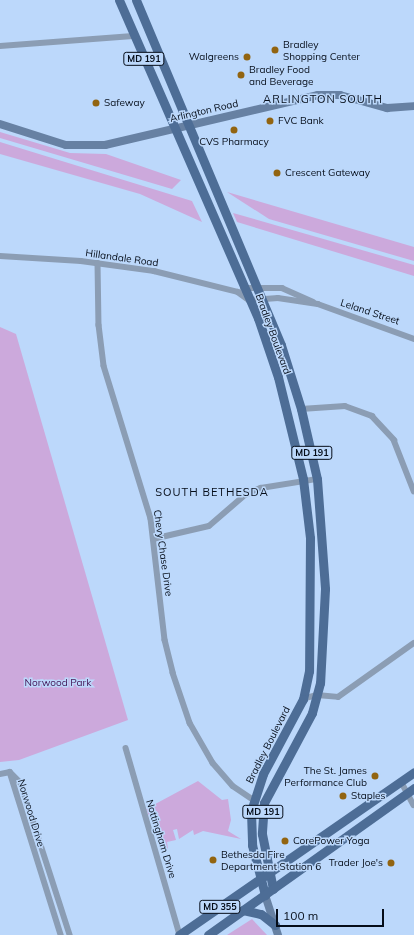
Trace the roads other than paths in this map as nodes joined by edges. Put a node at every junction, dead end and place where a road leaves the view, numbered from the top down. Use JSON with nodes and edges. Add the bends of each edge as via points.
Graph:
{"nodes":[{"id":1,"x":119,"y":0,"type":"edge"},
{"id":2,"x":136,"y":0,"type":"edge"},
{"id":3,"x":133,"y":36,"type":"junction"},
{"id":4,"x":0,"y":46,"type":"edge"},
{"id":5,"x":414,"y":106,"type":"edge"},
{"id":6,"x":0,"y":124,"type":"edge"},
{"id":7,"x":190,"y":125,"type":"junction"},
{"id":8,"x":176,"y":128,"type":"junction"},
{"id":9,"x":0,"y":256,"type":"edge"},
{"id":10,"x":98,"y":264,"type":"junction"},
{"id":11,"x":258,"y":287,"type":"junction"},
{"id":12,"x":241,"y":290,"type":"junction"},
{"id":13,"x":263,"y":299,"type":"junction"},
{"id":14,"x":249,"y":300,"type":"junction"},
{"id":15,"x":318,"y":304,"type":"junction"},
{"id":16,"x":414,"y":339,"type":"edge"},
{"id":17,"x":301,"y":409,"type":"junction"},
{"id":18,"x":303,"y":479,"type":"junction"},
{"id":19,"x":317,"y":479,"type":"junction"},
{"id":20,"x":414,"y":491,"type":"edge"},
{"id":21,"x":153,"y":540,"type":"junction"},
{"id":22,"x":414,"y":643,"type":"edge"},
{"id":23,"x":309,"y":671,"type":"junction"},
{"id":24,"x":317,"y":695,"type":"junction"},
{"id":25,"x":303,"y":699,"type":"junction"},
{"id":26,"x":126,"y":748,"type":"dead end"},
{"id":27,"x":10,"y":772,"type":"junction"},
{"id":28,"x":414,"y":772,"type":"edge"},
{"id":29,"x":0,"y":774,"type":"edge"},
{"id":30,"x":401,"y":781,"type":"junction"},
{"id":31,"x":411,"y":791,"type":"edge"},
{"id":32,"x":254,"y":800,"type":"junction"},
{"id":33,"x":414,"y":805,"type":"edge"},
{"id":34,"x":41,"y":844,"type":"junction"},
{"id":35,"x":32,"y":847,"type":"junction"},
{"id":36,"x":272,"y":873,"type":"junction"},
{"id":37,"x":261,"y":880,"type":"junction"},
{"id":38,"x":273,"y":889,"type":"junction"},
{"id":39,"x":267,"y":898,"type":"junction"},
{"id":40,"x":62,"y":908,"type":"junction"},
{"id":41,"x":243,"y":910,"type":"junction"},
{"id":42,"x":53,"y":912,"type":"junction"},
{"id":43,"x":275,"y":925,"type":"junction"},
{"id":44,"x":61,"y":935,"type":"edge"},
{"id":45,"x":70,"y":935,"type":"edge"},
{"id":46,"x":179,"y":935,"type":"edge"},
{"id":47,"x":208,"y":935,"type":"edge"},
{"id":48,"x":278,"y":935,"type":"edge"}],
"edges":[{"from":1,"to":3,"type":"main road","name":"Bradley Boulevard","number":"MD 191"},
{"from":2,"to":7,"type":"main road","name":"Bradley Boulevard","number":"MD 191"},
{"from":3,"to":4,"type":"street","via":[[113,40]]},
{"from":3,"to":8,"type":"main road","name":"Bradley Boulevard","number":"MD 191"},
{"from":5,"to":7,"type":"main road","name":"Arlington Road","via":[[387,108],[328,94]]},
{"from":6,"to":8,"type":"main road","name":"Arlington Road","via":[[36,138],[75,146],[106,145]]},
{"from":7,"to":8,"type":"main road","name":"Arlington Road"},
{"from":7,"to":11,"type":"main road","name":"Bradley Boulevard","number":"MD 191"},
{"from":8,"to":12,"type":"main road","name":"Bradley Boulevard","number":"MD 191"},
{"from":9,"to":10,"type":"street","name":"Hillandale Road"},
{"from":10,"to":12,"type":"street","name":"Hillandale Road","via":[[154,271]]},
{"from":10,"to":21,"type":"street","name":"Chevy Chase Drive","via":[[98,325],[104,366],[143,486]]},
{"from":11,"to":12,"type":"street","name":"Leland Street"},
{"from":11,"to":13,"type":"main road","name":"Bradley Boulevard","number":"MD 191"},
{"from":11,"to":15,"type":"street","name":"Leland Street","via":[[294,292]]},
{"from":12,"to":14,"type":"main road","name":"Bradley Boulevard","number":"MD 191"},
{"from":13,"to":14,"type":"street","name":"Leland Street"},
{"from":13,"to":15,"type":"street","name":"Leland Street"},
{"from":13,"to":17,"type":"main road","name":"Bradley Boulevard","number":"MD 191"},
{"from":14,"to":18,"type":"main road","name":"Bradley Boulevard","number":"MD 191","via":[[278,377]]},
{"from":15,"to":16,"type":"street","name":"Leland Street"},
{"from":17,"to":19,"type":"main road","name":"Bradley Boulevard","number":"MD 191"},
{"from":17,"to":20,"type":"street","via":[[345,406],[372,416],[394,440]]},
{"from":18,"to":19,"type":"street"},
{"from":18,"to":21,"type":"street","via":[[268,486],[245,495],[209,526]]},
{"from":18,"to":23,"type":"main road","name":"Bradley Boulevard","number":"MD 191","via":[[311,572]]},
{"from":19,"to":24,"type":"main road","name":"Bradley Boulevard","number":"MD 191","via":[[325,589]]},
{"from":21,"to":32,"type":"street","name":"Chevy Chase Drive","via":[[165,640],[190,723],[222,775]]},
{"from":22,"to":24,"type":"street","via":[[338,697]]},
{"from":23,"to":24,"type":"main road"},
{"from":23,"to":25,"type":"main road","name":"Bradley Boulevard","number":"MD 191"},
{"from":24,"to":25,"type":"street"},
{"from":24,"to":36,"type":"main road","name":"Bradley Boulevard","number":"MD 191","via":[[312,713],[264,803],[262,834]]},
{"from":25,"to":32,"type":"main road","name":"Bradley Boulevard","number":"MD 191","via":[[263,774]]},
{"from":26,"to":46,"type":"street","name":"Nottingham Drive"},
{"from":27,"to":29,"type":"street"},
{"from":27,"to":34,"type":"street","name":"Norwood Drive","via":[[21,783]]},
{"from":27,"to":35,"type":"street","name":"Norwood Drive"},
{"from":28,"to":30,"type":"main road","number":"MD 355"},
{"from":30,"to":31,"type":"street"},
{"from":30,"to":36,"type":"main road","number":"MD 355"},
{"from":31,"to":33,"type":"street"},
{"from":31,"to":38,"type":"main road","number":"MD 355"},
{"from":32,"to":37,"type":"main road","name":"Bradley Boulevard","number":"MD 191","via":[[250,833]]},
{"from":34,"to":35,"type":"street"},
{"from":34,"to":40,"type":"street","name":"Norwood Drive"},
{"from":35,"to":42,"type":"street","name":"Norwood Drive"},
{"from":36,"to":37,"type":"main road","number":"MD 355"},
{"from":36,"to":38,"type":"main road","name":"Bradley Boulevard","number":"MD 191"},
{"from":37,"to":39,"type":"main road","name":"Bradley Boulevard","number":"MD 191"},
{"from":37,"to":46,"type":"main road","number":"MD 355"},
{"from":38,"to":39,"type":"main road","number":"MD 355"},
{"from":39,"to":41,"type":"main road","number":"MD 355"},
{"from":39,"to":43,"type":"main road","number":"MD 191"},
{"from":40,"to":42,"type":"street"},
{"from":40,"to":45,"type":"street","name":"Norwood Drive"},
{"from":41,"to":43,"type":"main road","via":[[261,914]]},
{"from":41,"to":47,"type":"main road","number":"MD 355"},
{"from":42,"to":44,"type":"street","name":"Norwood Drive"},
{"from":43,"to":48,"type":"main road","number":"MD 191"}]}
